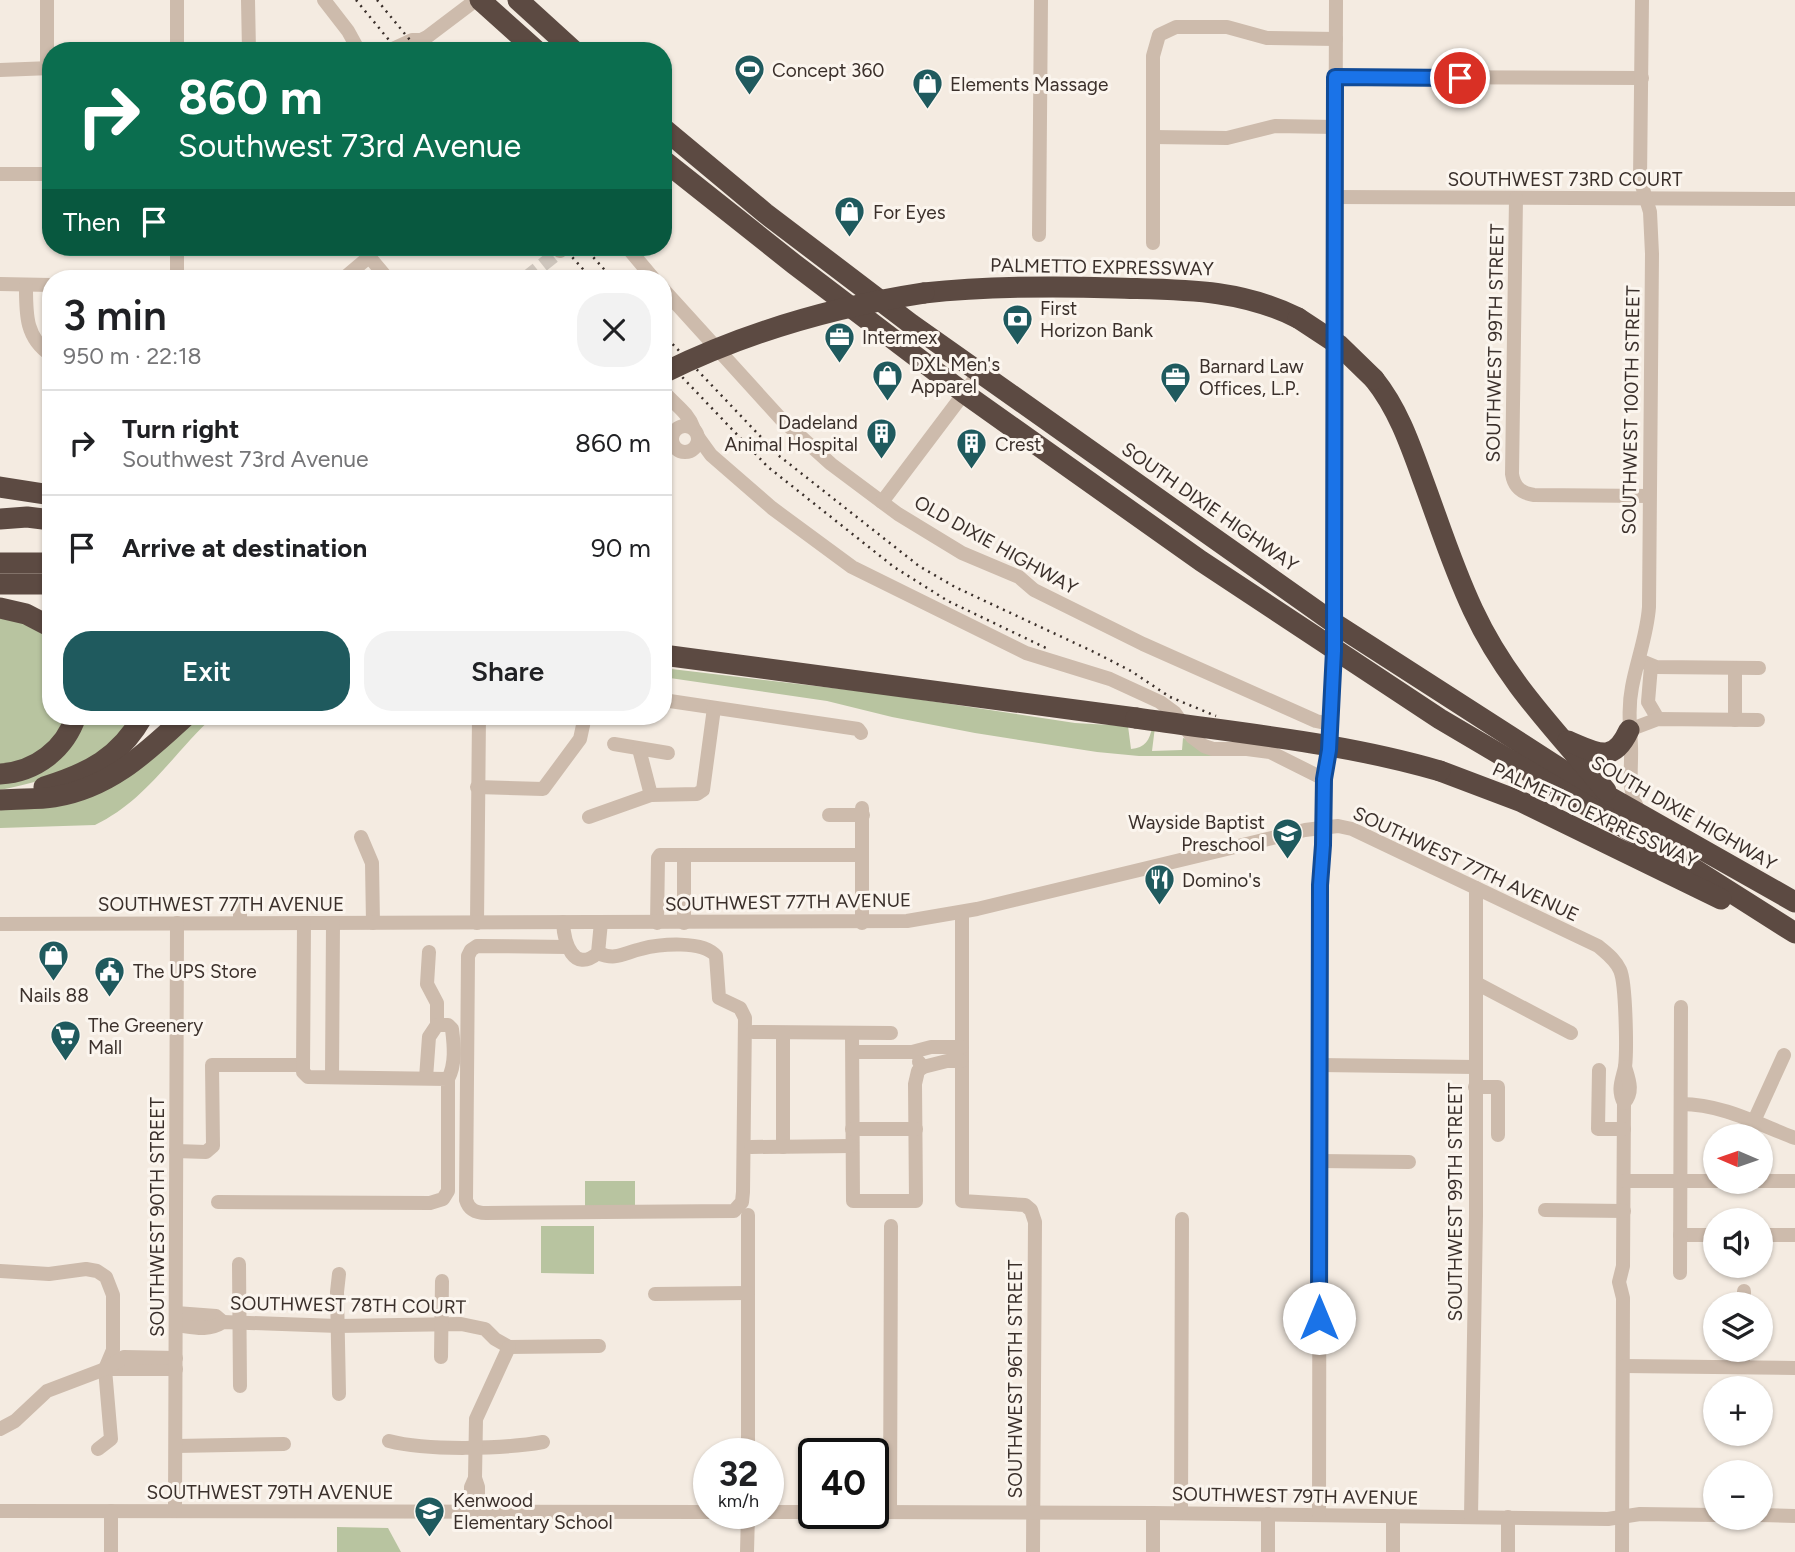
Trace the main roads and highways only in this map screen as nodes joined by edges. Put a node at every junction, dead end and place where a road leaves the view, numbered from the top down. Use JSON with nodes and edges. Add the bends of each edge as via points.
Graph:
{"nodes":[{"id":1,"x":478,"y":0,"type":"edge"},
{"id":2,"x":518,"y":0,"type":"edge"},
{"id":3,"x":527,"y":42,"type":"edge"},
{"id":4,"x":564,"y":42,"type":"edge"},
{"id":5,"x":672,"y":136,"type":"edge"},
{"id":6,"x":672,"y":171,"type":"edge"},
{"id":7,"x":801,"y":270,"type":"junction"},
{"id":8,"x":848,"y":277,"type":"junction"},
{"id":9,"x":672,"y":369,"type":"edge"},
{"id":10,"x":1140,"y":486,"type":"junction"},
{"id":11,"x":0,"y":487,"type":"edge"},
{"id":12,"x":42,"y":494,"type":"edge"},
{"id":13,"x":1123,"y":507,"type":"junction"},
{"id":14,"x":0,"y":519,"type":"edge"},
{"id":15,"x":42,"y":519,"type":"edge"},
{"id":16,"x":0,"y":563,"type":"edge"},
{"id":17,"x":42,"y":563,"type":"edge"},
{"id":18,"x":0,"y":584,"type":"edge"},
{"id":19,"x":42,"y":584,"type":"edge"},
{"id":20,"x":0,"y":608,"type":"edge"},
{"id":21,"x":42,"y":622,"type":"edge"},
{"id":22,"x":672,"y":656,"type":"edge"},
{"id":23,"x":1629,"y":721,"type":"road end"},
{"id":24,"x":72,"y":725,"type":"edge"},
{"id":25,"x":138,"y":725,"type":"edge"},
{"id":26,"x":176,"y":725,"type":"edge"},
{"id":27,"x":1560,"y":738,"type":"junction"},
{"id":28,"x":0,"y":774,"type":"edge"},
{"id":29,"x":4,"y":799,"type":"edge"},
{"id":30,"x":1613,"y":799,"type":"junction"},
{"id":31,"x":1795,"y":902,"type":"edge"},
{"id":32,"x":1795,"y":933,"type":"edge"}],
"edges":[{"from":1,"to":3,"type":"highway"},
{"from":2,"to":4,"type":"highway"},
{"from":5,"to":8,"type":"highway","name":"SOUTH DIXIE HIGHWAY"},
{"from":6,"to":7,"type":"highway"},
{"from":7,"to":8,"type":"highway","via":[[829,278]]},
{"from":7,"to":13,"type":"highway"},
{"from":8,"to":10,"type":"highway","name":"SOUTH DIXIE HIGHWAY"},
{"from":9,"to":27,"type":"highway","name":"PALMETTO EXPRESSWAY","bridge":true,"via":[[770,328],[875,301],[964,288],[1199,291],[1251,299],[1298,317],[1339,345],[1389,400],[1483,630],[1519,688]]},
{"from":10,"to":13,"type":"highway"},
{"from":10,"to":30,"type":"highway","name":"SOUTH DIXIE HIGHWAY","via":[[1334,622]]},
{"from":11,"to":12,"type":"highway"},
{"from":13,"to":32,"type":"highway","via":[[1440,719]]},
{"from":14,"to":15,"type":"highway"},
{"from":16,"to":17,"type":"highway"},
{"from":18,"to":19,"type":"highway"},
{"from":20,"to":21,"type":"highway"},
{"from":22,"to":32,"type":"highway","name":"PALMETTO EXPRESSWAY","bridge":true,"via":[[1349,749],[1440,771],[1533,807]]},
{"from":23,"to":27,"type":"highway","via":[[1622,744],[1608,754]]},
{"from":24,"to":28,"type":"highway","via":[[53,753],[24,769]]},
{"from":25,"to":29,"type":"highway","via":[[113,755],[86,773]]},
{"from":26,"to":29,"type":"highway","via":[[135,762],[96,785],[55,797]]},
{"from":27,"to":30,"type":"highway","name":"PALMETTO EXPRESSWAY"},
{"from":30,"to":31,"type":"highway","name":"SOUTH DIXIE HIGHWAY"}]}
